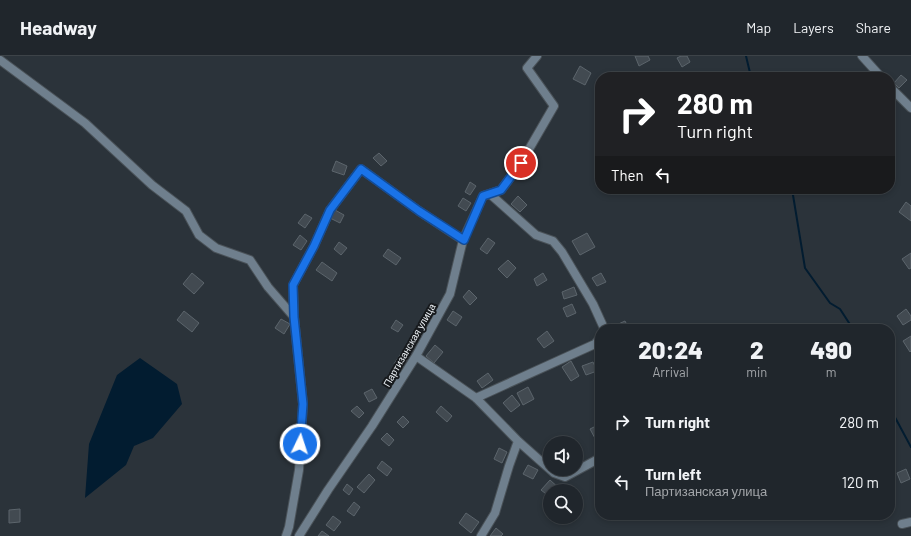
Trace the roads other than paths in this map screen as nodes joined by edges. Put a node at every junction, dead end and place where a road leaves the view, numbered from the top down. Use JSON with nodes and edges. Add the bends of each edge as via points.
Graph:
{"nodes":[{"id":1,"x":537,"y":56,"type":"edge"},
{"id":2,"x":862,"y":56,"type":"edge"},
{"id":3,"x":0,"y":60,"type":"edge"},
{"id":4,"x":876,"y":72,"type":"edge"},
{"id":5,"x":895,"y":92,"type":"edge"},
{"id":6,"x":911,"y":108,"type":"edge"},
{"id":7,"x":490,"y":194,"type":"junction"},
{"id":8,"x":464,"y":240,"type":"junction"},
{"id":9,"x":294,"y":317,"type":"junction"},
{"id":10,"x":602,"y":324,"type":"edge"},
{"id":11,"x":595,"y":344,"type":"edge"},
{"id":12,"x":416,"y":356,"type":"junction"},
{"id":13,"x":476,"y":398,"type":"junction"},
{"id":14,"x":518,"y":441,"type":"junction"},
{"id":15,"x":595,"y":460,"type":"edge"},
{"id":16,"x":911,"y":522,"type":"edge"},
{"id":17,"x":902,"y":524,"type":"dead end"},
{"id":18,"x":286,"y":536,"type":"edge"},
{"id":19,"x":299,"y":536,"type":"edge"},
{"id":20,"x":481,"y":536,"type":"edge"}],
"edges":[{"from":1,"to":7,"type":"street","name":"Партизанская улица","via":[[527,68],[554,106],[521,163],[501,190]]},
{"from":2,"to":4,"type":"street"},
{"from":3,"to":9,"type":"street","via":[[85,123],[152,185],[186,211],[199,235],[216,248],[250,260],[268,287]]},
{"from":5,"to":6,"type":"street"},
{"from":7,"to":8,"type":"street","name":"Партизанская улица","via":[[483,196]]},
{"from":7,"to":10,"type":"street","via":[[536,235],[553,241],[593,304]]},
{"from":8,"to":9,"type":"street","via":[[361,169],[330,210],[293,285]]},
{"from":8,"to":12,"type":"street","name":"Партизанская улица","via":[[450,294]]},
{"from":9,"to":18,"type":"street","via":[[303,404],[299,470]]},
{"from":11,"to":13,"type":"street"},
{"from":12,"to":13,"type":"street"},
{"from":12,"to":19,"type":"street","name":"Партизанская улица"},
{"from":13,"to":14,"type":"street"},
{"from":14,"to":15,"type":"street","via":[[554,474],[564,476]]},
{"from":14,"to":20,"type":"street","via":[[495,513]]},
{"from":16,"to":17,"type":"street"}]}
